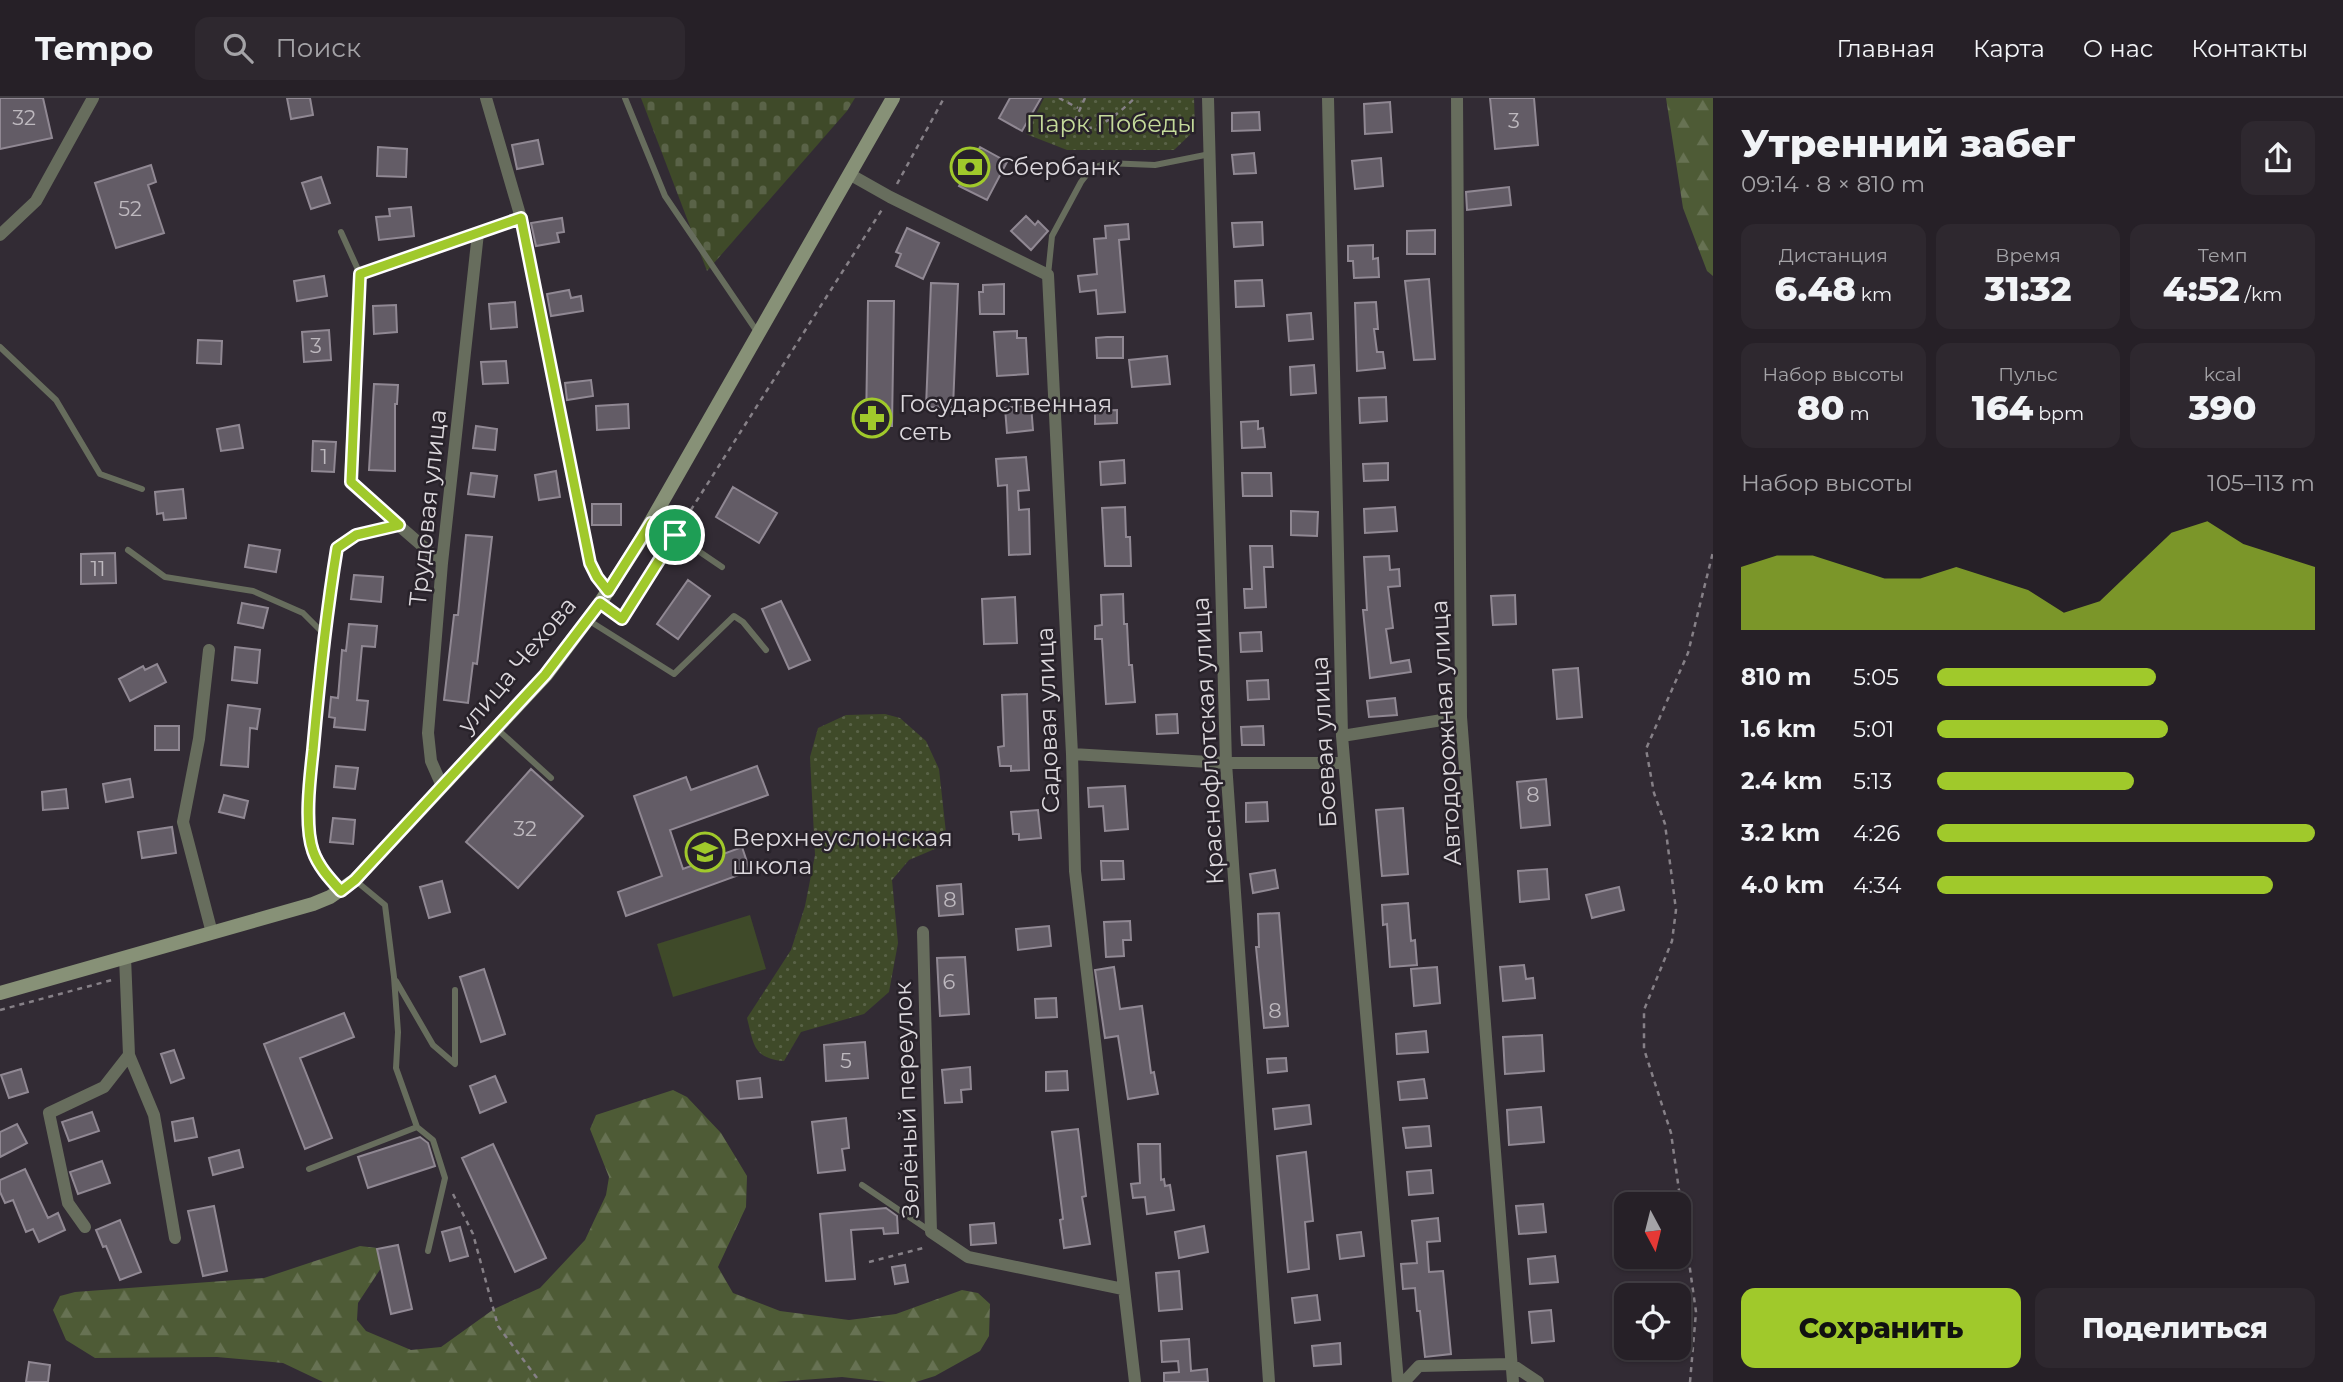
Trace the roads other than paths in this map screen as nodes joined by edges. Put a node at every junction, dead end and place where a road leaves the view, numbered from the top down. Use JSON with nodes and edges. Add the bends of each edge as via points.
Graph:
{"nodes":[{"id":1,"x":93,"y":98,"type":"edge"},
{"id":2,"x":486,"y":98,"type":"edge"},
{"id":3,"x":625,"y":98,"type":"edge"},
{"id":4,"x":893,"y":98,"type":"edge"},
{"id":5,"x":1208,"y":98,"type":"edge"},
{"id":6,"x":1328,"y":98,"type":"edge"},
{"id":7,"x":1457,"y":98,"type":"edge"},
{"id":8,"x":1210,"y":154,"type":"junction"},
{"id":9,"x":851,"y":175,"type":"junction"},
{"id":10,"x":521,"y":218,"type":"junction"},
{"id":11,"x":341,"y":232,"type":"dead end"},
{"id":12,"x":478,"y":233,"type":"junction"},
{"id":13,"x":0,"y":235,"type":"edge"},
{"id":14,"x":360,"y":274,"type":"junction"},
{"id":15,"x":1048,"y":275,"type":"junction"},
{"id":16,"x":759,"y":334,"type":"junction"},
{"id":17,"x":0,"y":347,"type":"edge"},
{"id":18,"x":142,"y":489,"type":"dead end"},
{"id":19,"x":651,"y":523,"type":"junction"},
{"id":20,"x":128,"y":550,"type":"dead end"},
{"id":21,"x":442,"y":563,"type":"junction"},
{"id":22,"x":722,"y":566,"type":"dead end"},
{"id":23,"x":604,"y":597,"type":"junction"},
{"id":24,"x":588,"y":620,"type":"junction"},
{"id":25,"x":324,"y":633,"type":"joint"},
{"id":26,"x":209,"y":650,"type":"dead end"},
{"id":27,"x":766,"y":650,"type":"dead end"},
{"id":28,"x":1461,"y":717,"type":"junction"},
{"id":29,"x":496,"y":728,"type":"junction"},
{"id":30,"x":1342,"y":736,"type":"junction"},
{"id":31,"x":1072,"y":754,"type":"junction"},
{"id":32,"x":1226,"y":763,"type":"junction"},
{"id":33,"x":1344,"y":763,"type":"junction"},
{"id":34,"x":551,"y":778,"type":"dead end"},
{"id":35,"x":442,"y":786,"type":"junction"},
{"id":36,"x":355,"y":880,"type":"junction"},
{"id":37,"x":341,"y":891,"type":"junction"},
{"id":38,"x":923,"y":932,"type":"dead end"},
{"id":39,"x":212,"y":933,"type":"junction"},
{"id":40,"x":125,"y":957,"type":"junction"},
{"id":41,"x":394,"y":977,"type":"junction"},
{"id":42,"x":456,"y":990,"type":"dead end"},
{"id":43,"x":0,"y":993,"type":"edge"},
{"id":44,"x":129,"y":1055,"type":"junction"},
{"id":45,"x":417,"y":1127,"type":"junction"},
{"id":46,"x":309,"y":1169,"type":"dead end"},
{"id":47,"x":862,"y":1185,"type":"dead end"},
{"id":48,"x":85,"y":1227,"type":"dead end"},
{"id":49,"x":937,"y":1235,"type":"junction"},
{"id":50,"x":175,"y":1238,"type":"dead end"},
{"id":51,"x":428,"y":1251,"type":"dead end"},
{"id":52,"x":1123,"y":1289,"type":"junction"},
{"id":53,"x":1511,"y":1364,"type":"junction"},
{"id":54,"x":1135,"y":1382,"type":"edge"},
{"id":55,"x":1269,"y":1382,"type":"edge"},
{"id":56,"x":1398,"y":1382,"type":"edge"},
{"id":57,"x":1404,"y":1382,"type":"edge"},
{"id":58,"x":1513,"y":1382,"type":"edge"},
{"id":59,"x":1538,"y":1382,"type":"edge"}],
"edges":[{"from":1,"to":13,"type":"street","via":[[36,201]]},
{"from":2,"to":10,"type":"street"},
{"from":3,"to":16,"type":"lane","via":[[665,196]]},
{"from":4,"to":9,"type":"street","name":"улица Чехова"},
{"from":5,"to":8,"type":"street","name":"Краснофлотская улица"},
{"from":6,"to":30,"type":"street","name":"Боевая улица"},
{"from":7,"to":28,"type":"street","name":"Автодорожная улица"},
{"from":8,"to":15,"type":"lane","via":[[1155,165],[1106,163],[1091,169],[1052,236]]},
{"from":8,"to":32,"type":"street","name":"Краснофлотская улица"},
{"from":9,"to":15,"type":"street"},
{"from":9,"to":16,"type":"street","name":"улица Чехова"},
{"from":10,"to":12,"type":"street"},
{"from":10,"to":23,"type":"street","via":[[590,563]]},
{"from":11,"to":14,"type":"lane"},
{"from":12,"to":14,"type":"street"},
{"from":12,"to":21,"type":"street","name":"Трудовая улица"},
{"from":14,"to":21,"type":"street","via":[[351,482]]},
{"from":15,"to":31,"type":"street","name":"Садовая улица"},
{"from":16,"to":19,"type":"street","name":"улица Чехова"},
{"from":17,"to":18,"type":"lane","via":[[56,400],[100,474]]},
{"from":19,"to":22,"type":"lane"},
{"from":19,"to":23,"type":"street","name":"улица Чехова"},
{"from":20,"to":25,"type":"lane","via":[[165,577],[253,590],[303,613]]},
{"from":21,"to":35,"type":"street","name":"Трудовая улица","via":[[428,733],[431,761]]},
{"from":23,"to":24,"type":"street","name":"улица Чехова"},
{"from":24,"to":27,"type":"lane","via":[[674,674],[734,616]]},
{"from":24,"to":29,"type":"street","name":"улица Чехова"},
{"from":25,"to":37,"type":"street","via":[[309,786],[310,834],[313,851]]},
{"from":26,"to":39,"type":"street","via":[[183,822]]},
{"from":28,"to":30,"type":"street"},
{"from":28,"to":53,"type":"street","name":"Автодорожная улица"},
{"from":29,"to":34,"type":"lane"},
{"from":29,"to":35,"type":"street","name":"улица Чехова"},
{"from":30,"to":33,"type":"street","name":"Боевая улица"},
{"from":31,"to":32,"type":"street"},
{"from":31,"to":52,"type":"street","name":"Садовая улица","via":[[1075,870]]},
{"from":32,"to":33,"type":"street"},
{"from":32,"to":55,"type":"street","name":"Краснофлотская улица"},
{"from":33,"to":56,"type":"street","name":"Боевая улица"},
{"from":35,"to":36,"type":"street","name":"улица Чехова"},
{"from":36,"to":37,"type":"street","name":"улица Чехова"},
{"from":36,"to":41,"type":"lane","via":[[385,905]]},
{"from":37,"to":39,"type":"street","name":"улица Чехова","via":[[313,904]]},
{"from":38,"to":49,"type":"street","name":"Зелёный переулок"},
{"from":39,"to":40,"type":"street","name":"улица Чехова"},
{"from":40,"to":43,"type":"street","name":"улица Чехова"},
{"from":40,"to":44,"type":"street"},
{"from":41,"to":42,"type":"lane","via":[[433,1045],[455,1064]]},
{"from":41,"to":45,"type":"lane","via":[[396,1068]]},
{"from":44,"to":48,"type":"street","via":[[104,1087],[49,1113],[68,1203]]},
{"from":44,"to":50,"type":"street","via":[[154,1115]]},
{"from":45,"to":46,"type":"lane"},
{"from":45,"to":51,"type":"lane","via":[[433,1140],[445,1178]]},
{"from":47,"to":49,"type":"lane"},
{"from":49,"to":52,"type":"street","name":"Зелёный переулок","via":[[968,1257]]},
{"from":52,"to":54,"type":"street","name":"Садовая улица"},
{"from":53,"to":57,"type":"street","via":[[1419,1366]]},
{"from":53,"to":58,"type":"street","name":"Автодорожная улица"},
{"from":53,"to":59,"type":"street"}]}
